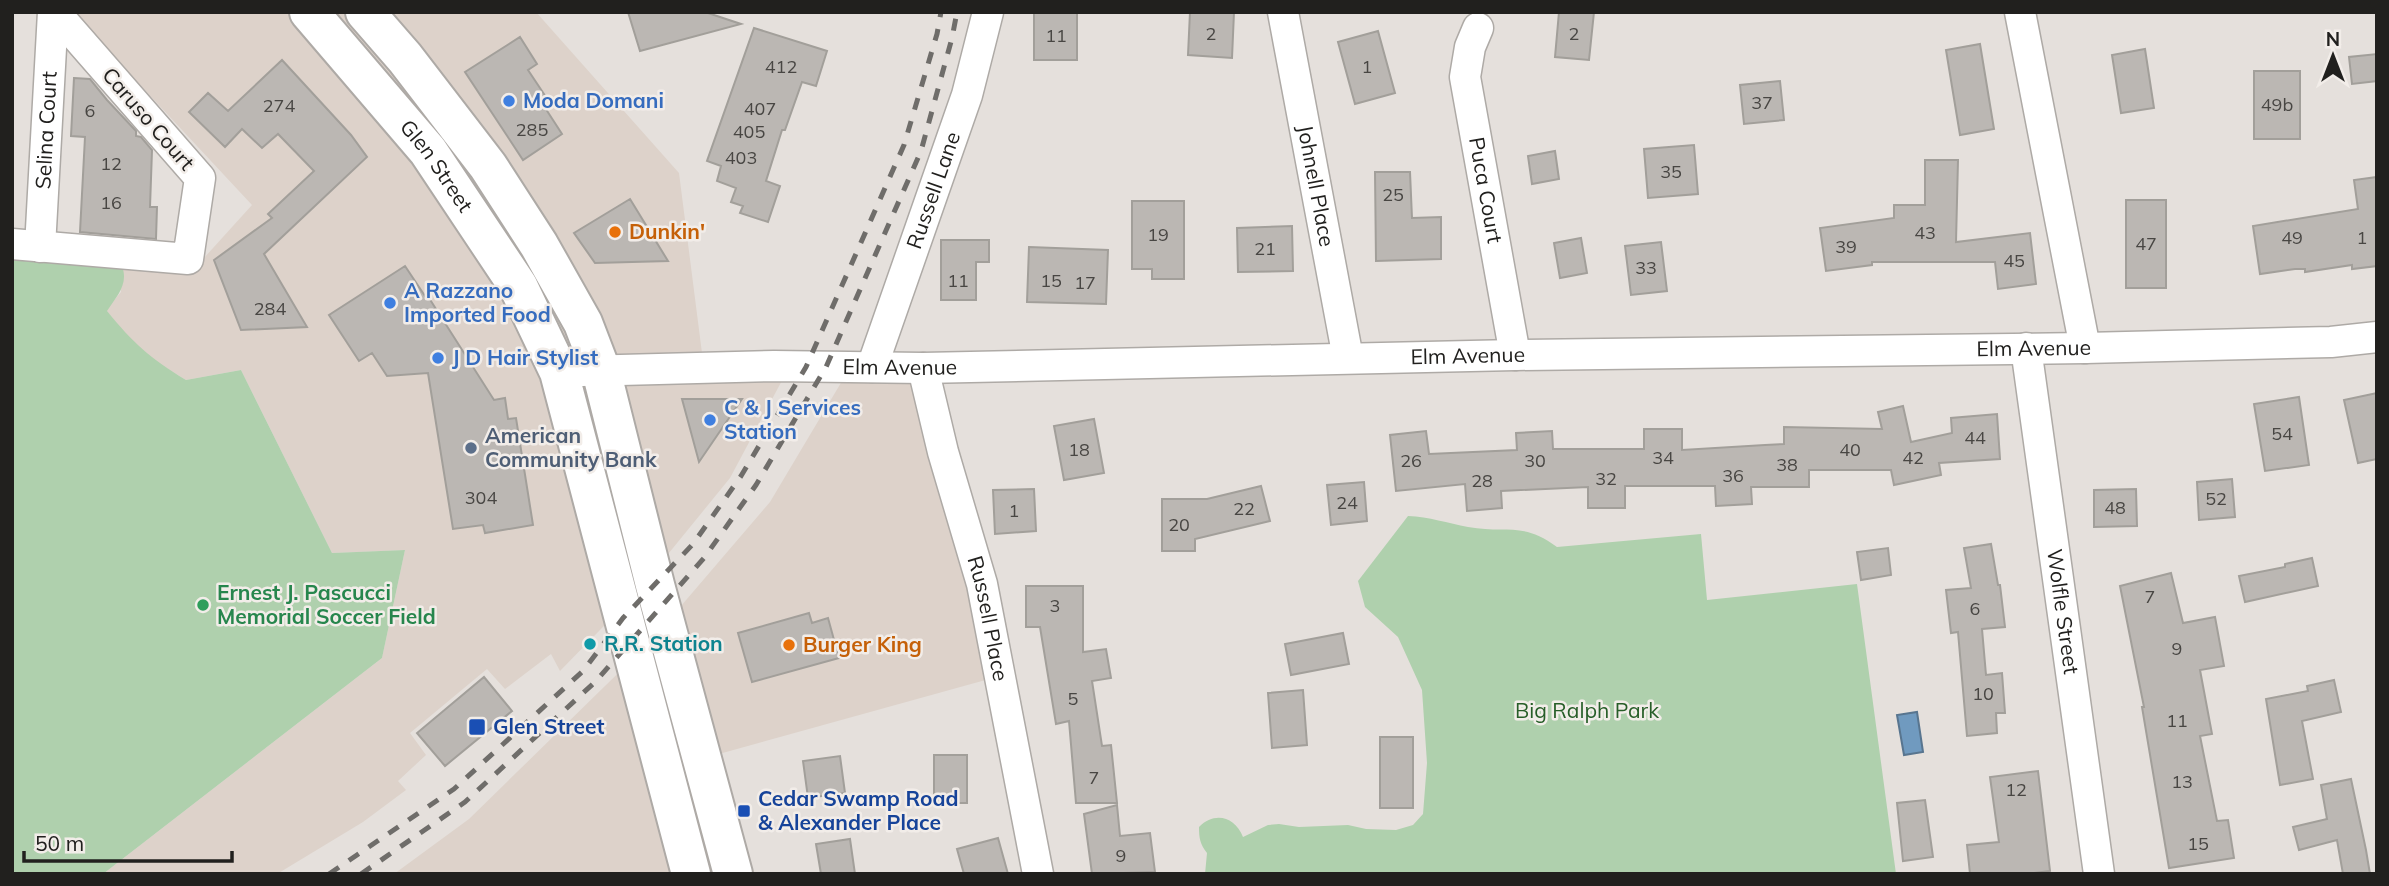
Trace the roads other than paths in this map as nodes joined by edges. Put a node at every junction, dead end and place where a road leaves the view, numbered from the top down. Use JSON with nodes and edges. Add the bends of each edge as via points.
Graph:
{"nodes":[{"id":1,"x":54,"y":12,"type":"edge"},
{"id":2,"x":309,"y":12,"type":"edge"},
{"id":3,"x":365,"y":12,"type":"edge"},
{"id":4,"x":988,"y":12,"type":"edge"},
{"id":5,"x":1283,"y":12,"type":"edge"},
{"id":6,"x":2020,"y":12,"type":"edge"},
{"id":7,"x":1478,"y":29,"type":"dead end"},
{"id":8,"x":26,"y":246,"type":"edge"},
{"id":9,"x":2377,"y":337,"type":"edge"},
{"id":10,"x":2025,"y":348,"type":"junction"},
{"id":11,"x":2085,"y":348,"type":"junction"},
{"id":12,"x":1515,"y":355,"type":"junction"},
{"id":13,"x":1348,"y":358,"type":"junction"},
{"id":14,"x":872,"y":367,"type":"junction"},
{"id":15,"x":923,"y":368,"type":"junction"},
{"id":16,"x":601,"y":370,"type":"junction"},
{"id":17,"x":559,"y":372,"type":"junction"},
{"id":18,"x":691,"y":874,"type":"edge"},
{"id":19,"x":733,"y":874,"type":"edge"},
{"id":20,"x":1038,"y":874,"type":"edge"},
{"id":21,"x":2099,"y":874,"type":"edge"}],
"edges":[{"from":1,"to":8,"type":"street","name":"Selina Court"},
{"from":1,"to":8,"type":"street","name":"Caruso Court","via":[[200,178],[188,259]]},
{"from":2,"to":17,"type":"main road","name":"Glen Street","via":[[428,151],[517,286]]},
{"from":3,"to":16,"type":"main road","name":"Glen Street","via":[[488,166],[583,323]]},
{"from":4,"to":14,"type":"street","name":"Russell Lane","via":[[967,95]]},
{"from":5,"to":13,"type":"street","name":"Johnell Place"},
{"from":6,"to":11,"type":"street"},
{"from":7,"to":12,"type":"street","name":"Puca Court","via":[[1465,77]]},
{"from":9,"to":11,"type":"street","name":"Elm Avenue"},
{"from":10,"to":11,"type":"street","name":"Elm Avenue"},
{"from":10,"to":12,"type":"street","name":"Elm Avenue"},
{"from":10,"to":21,"type":"street","name":"Wolfle Street"},
{"from":12,"to":13,"type":"street","name":"Elm Avenue"},
{"from":13,"to":15,"type":"street","name":"Elm Avenue"},
{"from":14,"to":15,"type":"street","name":"Elm Avenue"},
{"from":14,"to":16,"type":"street","name":"Elm Avenue"},
{"from":15,"to":20,"type":"street","name":"Russell Place","via":[[982,584]]},
{"from":16,"to":17,"type":"street","name":"Elm Avenue"},
{"from":16,"to":19,"type":"main road","name":"Glen Street"},
{"from":17,"to":18,"type":"main road","name":"Glen Street"}]}
